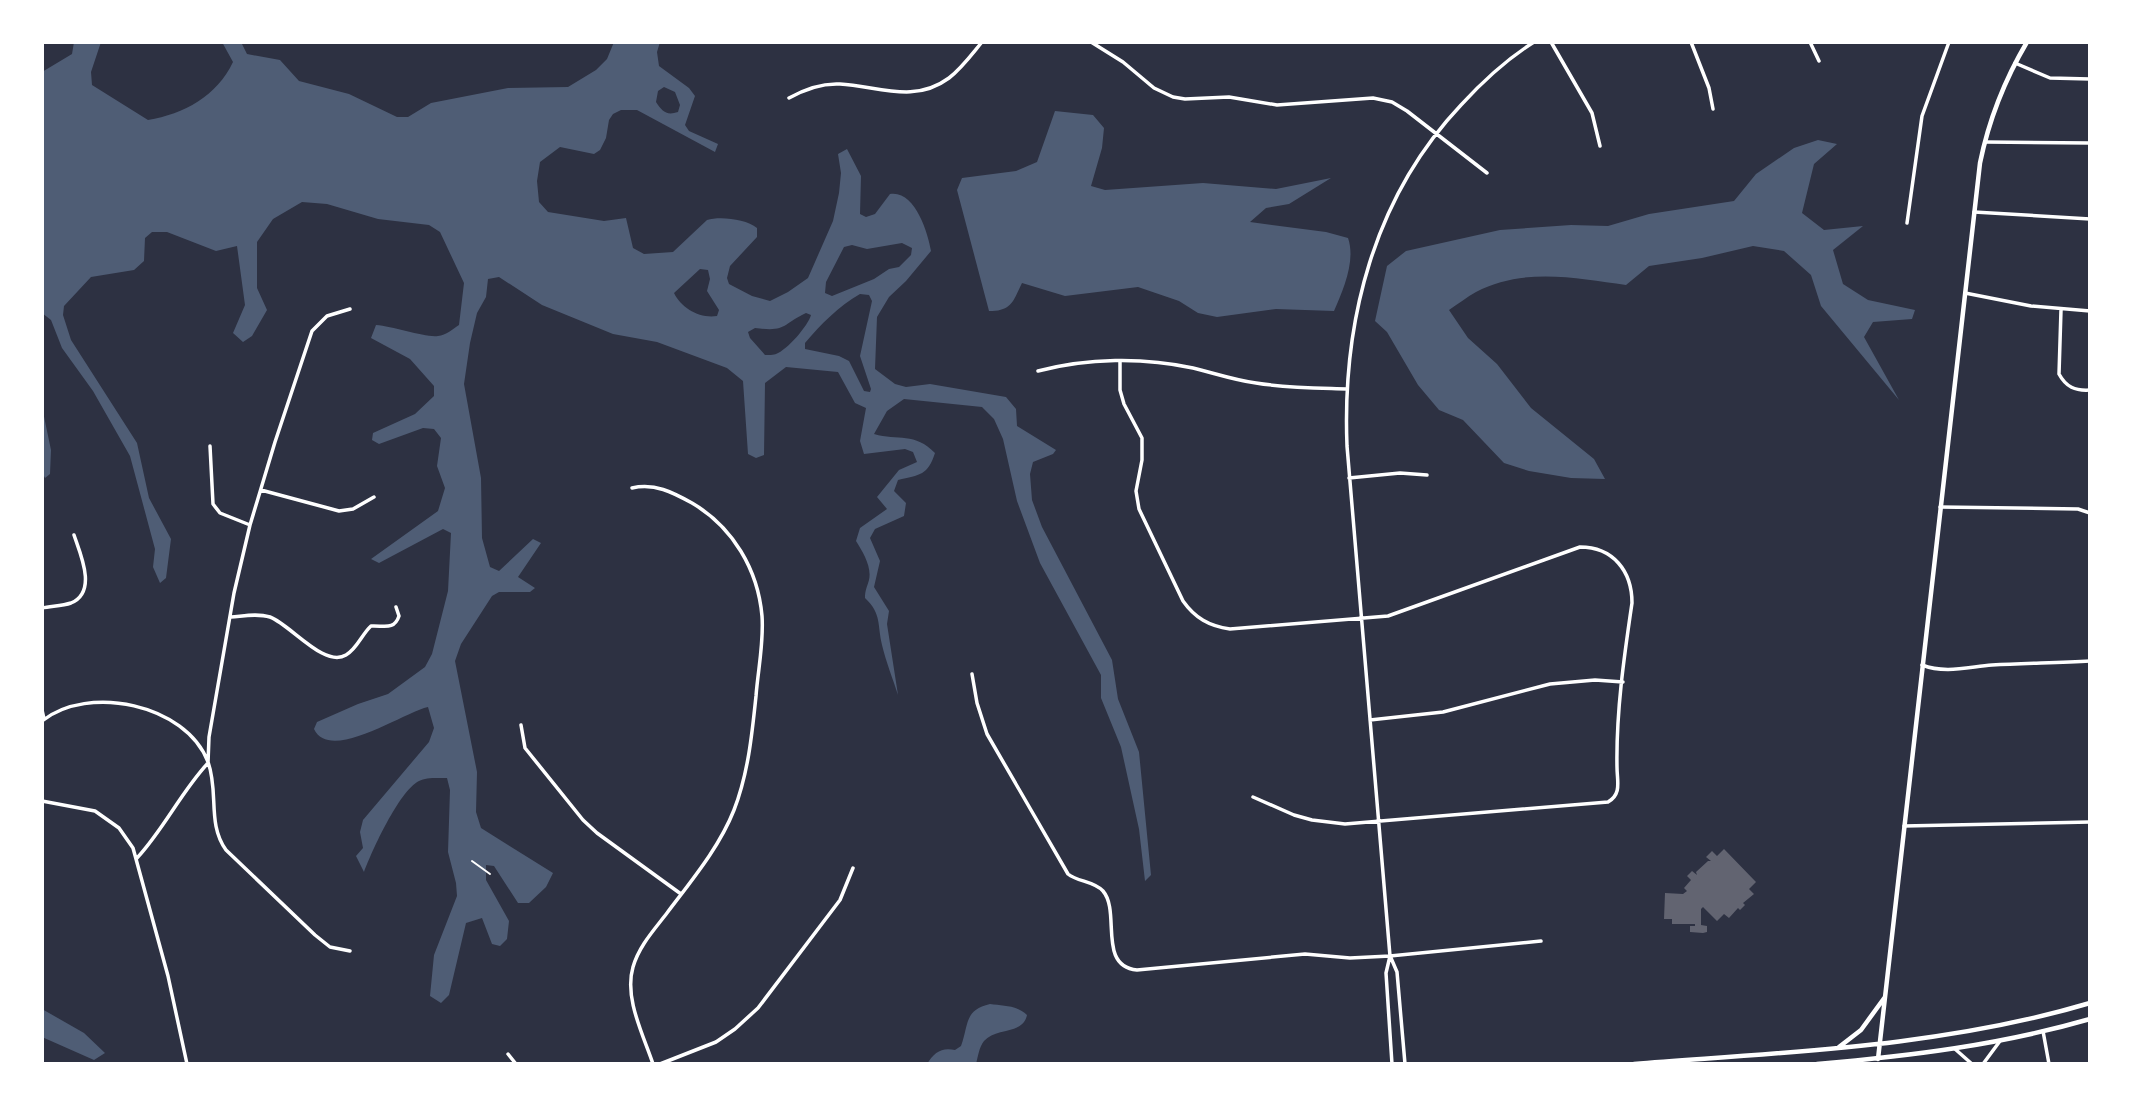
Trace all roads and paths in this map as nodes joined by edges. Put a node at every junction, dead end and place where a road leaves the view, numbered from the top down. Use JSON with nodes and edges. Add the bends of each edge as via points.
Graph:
{"nodes":[{"id":1,"x":982,"y":42,"type":"edge"},
{"id":2,"x":1091,"y":42,"type":"edge"},
{"id":3,"x":1534,"y":42,"type":"edge"},
{"id":4,"x":1550,"y":42,"type":"edge"},
{"id":5,"x":1690,"y":42,"type":"edge"},
{"id":6,"x":1810,"y":42,"type":"edge"},
{"id":7,"x":1949,"y":42,"type":"edge"},
{"id":8,"x":2027,"y":42,"type":"edge"},
{"id":9,"x":1819,"y":61,"type":"dead end"},
{"id":10,"x":2015,"y":63,"type":"junction"},
{"id":11,"x":2090,"y":79,"type":"edge"},
{"id":12,"x":789,"y":98,"type":"dead end"},
{"id":13,"x":1713,"y":109,"type":"dead end"},
{"id":14,"x":1436,"y":134,"type":"junction"},
{"id":15,"x":1984,"y":142,"type":"junction"},
{"id":16,"x":2090,"y":143,"type":"edge"},
{"id":17,"x":1600,"y":146,"type":"dead end"},
{"id":18,"x":1486,"y":173,"type":"dead end"},
{"id":19,"x":1974,"y":212,"type":"junction"},
{"id":20,"x":2090,"y":219,"type":"edge"},
{"id":21,"x":1908,"y":223,"type":"dead end"},
{"id":22,"x":1965,"y":293,"type":"junction"},
{"id":23,"x":350,"y":309,"type":"dead end"},
{"id":24,"x":2061,"y":310,"type":"junction"},
{"id":25,"x":2090,"y":311,"type":"edge"},
{"id":26,"x":1120,"y":361,"type":"junction"},
{"id":27,"x":1038,"y":371,"type":"dead end"},
{"id":28,"x":1347,"y":389,"type":"junction"},
{"id":29,"x":2090,"y":390,"type":"edge"},
{"id":30,"x":210,"y":446,"type":"dead end"},
{"id":31,"x":1427,"y":475,"type":"dead end"},
{"id":32,"x":1349,"y":478,"type":"junction"},
{"id":33,"x":632,"y":488,"type":"dead end"},
{"id":34,"x":261,"y":489,"type":"junction"},
{"id":35,"x":374,"y":497,"type":"dead end"},
{"id":36,"x":1940,"y":507,"type":"junction"},
{"id":37,"x":2090,"y":513,"type":"edge"},
{"id":38,"x":250,"y":525,"type":"junction"},
{"id":39,"x":74,"y":535,"type":"dead end"},
{"id":40,"x":396,"y":607,"type":"dead end"},
{"id":41,"x":42,"y":608,"type":"edge"},
{"id":42,"x":230,"y":617,"type":"junction"},
{"id":43,"x":1362,"y":618,"type":"junction"},
{"id":44,"x":2090,"y":661,"type":"edge"},
{"id":45,"x":1922,"y":665,"type":"junction"},
{"id":46,"x":972,"y":674,"type":"dead end"},
{"id":47,"x":1623,"y":682,"type":"junction"},
{"id":48,"x":42,"y":710,"type":"edge"},
{"id":49,"x":43,"y":720,"type":"edge"},
{"id":50,"x":1370,"y":720,"type":"junction"},
{"id":51,"x":521,"y":725,"type":"dead end"},
{"id":52,"x":208,"y":763,"type":"junction"},
{"id":53,"x":1253,"y":797,"type":"dead end"},
{"id":54,"x":42,"y":801,"type":"edge"},
{"id":55,"x":1379,"y":821,"type":"junction"},
{"id":56,"x":2090,"y":822,"type":"edge"},
{"id":57,"x":1904,"y":826,"type":"junction"},
{"id":58,"x":137,"y":858,"type":"junction"},
{"id":59,"x":472,"y":861,"type":"dead end"},
{"id":60,"x":853,"y":868,"type":"dead end"},
{"id":61,"x":490,"y":874,"type":"dead end"},
{"id":62,"x":681,"y":894,"type":"junction"},
{"id":63,"x":1541,"y":941,"type":"dead end"},
{"id":64,"x":350,"y":951,"type":"dead end"},
{"id":65,"x":1390,"y":956,"type":"junction"},
{"id":66,"x":1885,"y":996,"type":"junction"},
{"id":67,"x":2090,"y":1003,"type":"edge"},
{"id":68,"x":2090,"y":1018,"type":"edge"},
{"id":69,"x":2043,"y":1031,"type":"junction"},
{"id":70,"x":2000,"y":1041,"type":"junction"},
{"id":71,"x":1880,"y":1044,"type":"junction"},
{"id":72,"x":1838,"y":1047,"type":"junction"},
{"id":73,"x":1955,"y":1049,"type":"junction"},
{"id":74,"x":508,"y":1054,"type":"dead end"},
{"id":75,"x":1878,"y":1059,"type":"junction"},
{"id":76,"x":187,"y":1064,"type":"edge"},
{"id":77,"x":516,"y":1064,"type":"edge"},
{"id":78,"x":653,"y":1064,"type":"edge"},
{"id":79,"x":660,"y":1064,"type":"edge"},
{"id":80,"x":1392,"y":1064,"type":"edge"},
{"id":81,"x":1405,"y":1064,"type":"edge"},
{"id":82,"x":1634,"y":1064,"type":"edge"},
{"id":83,"x":1817,"y":1064,"type":"edge"},
{"id":84,"x":1972,"y":1064,"type":"edge"},
{"id":85,"x":1983,"y":1064,"type":"edge"},
{"id":86,"x":2049,"y":1064,"type":"edge"}],
"edges":[{"from":1,"to":12,"type":"street","via":[[951,77],[930,88],[901,93],[825,84]]},
{"from":2,"to":14,"type":"street","via":[[1173,97],[1229,97],[1277,105],[1373,97],[1407,111]]},
{"from":3,"to":14,"type":"street","via":[[1473,92]]},
{"from":4,"to":17,"type":"street","via":[[1592,113]]},
{"from":5,"to":13,"type":"street"},
{"from":6,"to":9,"type":"street"},
{"from":7,"to":21,"type":"street","via":[[1922,116]]},
{"from":8,"to":10,"type":"street"},
{"from":10,"to":11,"type":"street","via":[[2050,78]]},
{"from":10,"to":15,"type":"street"},
{"from":14,"to":18,"type":"street"},
{"from":14,"to":28,"type":"street","via":[[1394,198],[1373,250],[1350,350]]},
{"from":15,"to":16,"type":"street"},
{"from":15,"to":19,"type":"street"},
{"from":19,"to":20,"type":"street"},
{"from":19,"to":22,"type":"street"},
{"from":22,"to":24,"type":"street"},
{"from":22,"to":36,"type":"street"},
{"from":23,"to":34,"type":"street","via":[[327,316],[312,331]]},
{"from":24,"to":25,"type":"street"},
{"from":24,"to":29,"type":"street","via":[[2059,374],[2074,389]]},
{"from":26,"to":27,"type":"street","via":[[1062,364]]},
{"from":26,"to":28,"type":"street","via":[[1192,368],[1258,384]]},
{"from":26,"to":43,"type":"street","via":[[1124,404],[1142,438],[1136,491],[1139,509],[1190,611],[1207,624],[1230,629]]},
{"from":28,"to":32,"type":"street"},
{"from":30,"to":38,"type":"street","via":[[213,504],[220,513]]},
{"from":31,"to":32,"type":"street"},
{"from":32,"to":43,"type":"street"},
{"from":33,"to":62,"type":"street","via":[[663,488],[717,522],[743,554],[761,609],[752,741],[742,786],[717,842]]},
{"from":34,"to":35,"type":"street","via":[[339,511]]},
{"from":34,"to":38,"type":"street"},
{"from":36,"to":37,"type":"street","via":[[2078,509]]},
{"from":36,"to":45,"type":"street"},
{"from":38,"to":42,"type":"street"},
{"from":39,"to":41,"type":"street","via":[[85,572],[83,590],[76,600]]},
{"from":40,"to":42,"type":"street","via":[[399,617],[394,625],[372,626],[353,650],[336,658],[269,617]]},
{"from":42,"to":52,"type":"street"},
{"from":43,"to":47,"type":"street","via":[[1399,613],[1580,547],[1597,549],[1614,557],[1630,583]]},
{"from":43,"to":50,"type":"street"},
{"from":44,"to":45,"type":"street","via":[[1956,670]]},
{"from":45,"to":57,"type":"street"},
{"from":46,"to":65,"type":"street","via":[[987,734],[1069,874],[1104,893],[1114,951],[1124,967],[1137,970],[1306,954]]},
{"from":47,"to":50,"type":"street","via":[[1550,684],[1443,712]]},
{"from":47,"to":55,"type":"street","via":[[1618,790],[1608,802]]},
{"from":48,"to":49,"type":"street"},
{"from":49,"to":52,"type":"street","via":[[83,703],[128,705],[177,725],[195,741]]},
{"from":50,"to":55,"type":"street"},
{"from":51,"to":62,"type":"street","via":[[526,748],[583,820]]},
{"from":52,"to":58,"type":"street"},
{"from":52,"to":64,"type":"street","via":[[214,824],[226,850],[330,947]]},
{"from":53,"to":55,"type":"street","via":[[1312,820],[1345,824]]},
{"from":54,"to":58,"type":"street","via":[[95,811],[127,837]]},
{"from":55,"to":65,"type":"street"},
{"from":56,"to":57,"type":"street"},
{"from":57,"to":66,"type":"street"},
{"from":58,"to":76,"type":"street"},
{"from":59,"to":61,"type":"path"},
{"from":60,"to":79,"type":"street","via":[[839,900],[752,1014],[716,1042]]},
{"from":62,"to":78,"type":"street","via":[[643,945],[632,970],[631,993]]},
{"from":63,"to":65,"type":"street"},
{"from":65,"to":80,"type":"street","via":[[1386,973]]},
{"from":65,"to":81,"type":"street","via":[[1397,972]]},
{"from":66,"to":71,"type":"street"},
{"from":66,"to":72,"type":"street","via":[[1861,1030]]},
{"from":67,"to":71,"type":"street","via":[[1966,1033]]},
{"from":68,"to":69,"type":"street"},
{"from":69,"to":70,"type":"street"},
{"from":69,"to":86,"type":"street"},
{"from":70,"to":73,"type":"street"},
{"from":70,"to":85,"type":"street"},
{"from":71,"to":72,"type":"street"},
{"from":71,"to":75,"type":"street"},
{"from":72,"to":82,"type":"street"},
{"from":73,"to":75,"type":"street"},
{"from":73,"to":84,"type":"street"},
{"from":74,"to":77,"type":"street"},
{"from":75,"to":83,"type":"street"}]}
